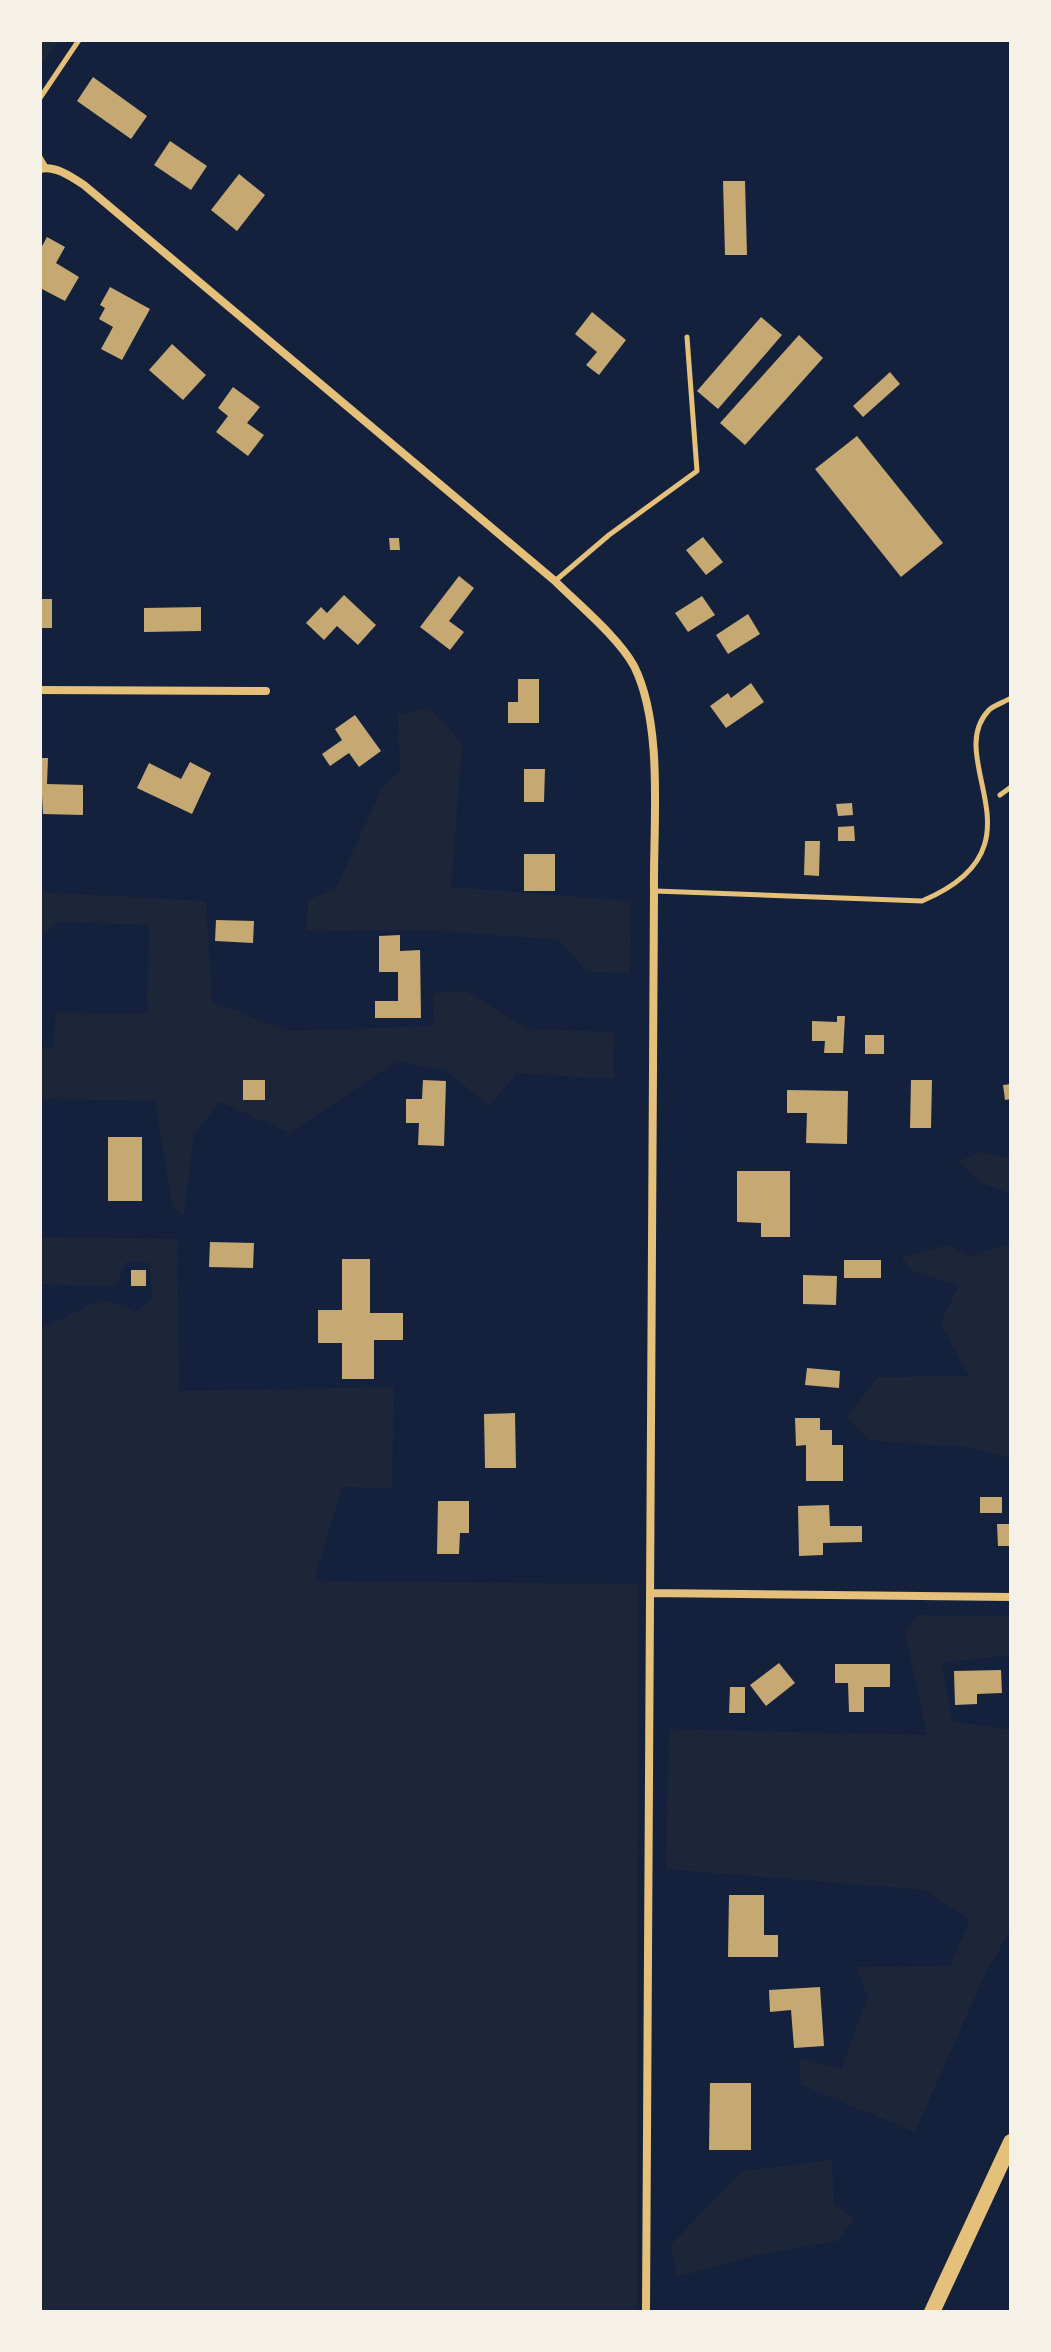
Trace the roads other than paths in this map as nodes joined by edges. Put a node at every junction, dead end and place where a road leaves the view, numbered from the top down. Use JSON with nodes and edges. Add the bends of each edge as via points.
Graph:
{"nodes":[{"id":1,"x":79,"y":40,"type":"edge"},
{"id":2,"x":40,"y":98,"type":"edge"},
{"id":3,"x":40,"y":157,"type":"edge"},
{"id":4,"x":43,"y":168,"type":"edge"},
{"id":5,"x":687,"y":337,"type":"dead end"},
{"id":6,"x":555,"y":581,"type":"junction"},
{"id":7,"x":40,"y":690,"type":"edge"},
{"id":8,"x":266,"y":691,"type":"dead end"},
{"id":9,"x":1011,"y":698,"type":"edge"},
{"id":10,"x":987,"y":769,"type":"dead end"},
{"id":11,"x":993,"y":782,"type":"dead end"},
{"id":12,"x":1011,"y":787,"type":"edge"},
{"id":13,"x":1000,"y":795,"type":"junction"},
{"id":14,"x":1004,"y":809,"type":"dead end"},
{"id":15,"x":977,"y":873,"type":"dead end"},
{"id":16,"x":654,"y":891,"type":"junction"},
{"id":17,"x":651,"y":1593,"type":"junction"},
{"id":18,"x":1011,"y":1597,"type":"edge"},
{"id":19,"x":1011,"y":2142,"type":"edge"},
{"id":20,"x":646,"y":2312,"type":"edge"},
{"id":21,"x":932,"y":2312,"type":"edge"}],
"edges":[{"from":1,"to":2,"type":"lane"},
{"from":3,"to":4,"type":"lane"},
{"from":4,"to":6,"type":"street","via":[[84,185]]},
{"from":5,"to":6,"type":"lane","via":[[697,471]]},
{"from":6,"to":16,"type":"street","via":[[633,665],[647,703]]},
{"from":7,"to":8,"type":"street"},
{"from":9,"to":10,"type":"lane","via":[[989,710],[979,730]]},
{"from":11,"to":13,"type":"lane"},
{"from":12,"to":13,"type":"lane"},
{"from":13,"to":14,"type":"lane"},
{"from":15,"to":16,"type":"lane","via":[[950,892],[922,901]]},
{"from":16,"to":17,"type":"street"},
{"from":17,"to":18,"type":"street"},
{"from":17,"to":20,"type":"street"},
{"from":19,"to":21,"type":"highway"}]}
